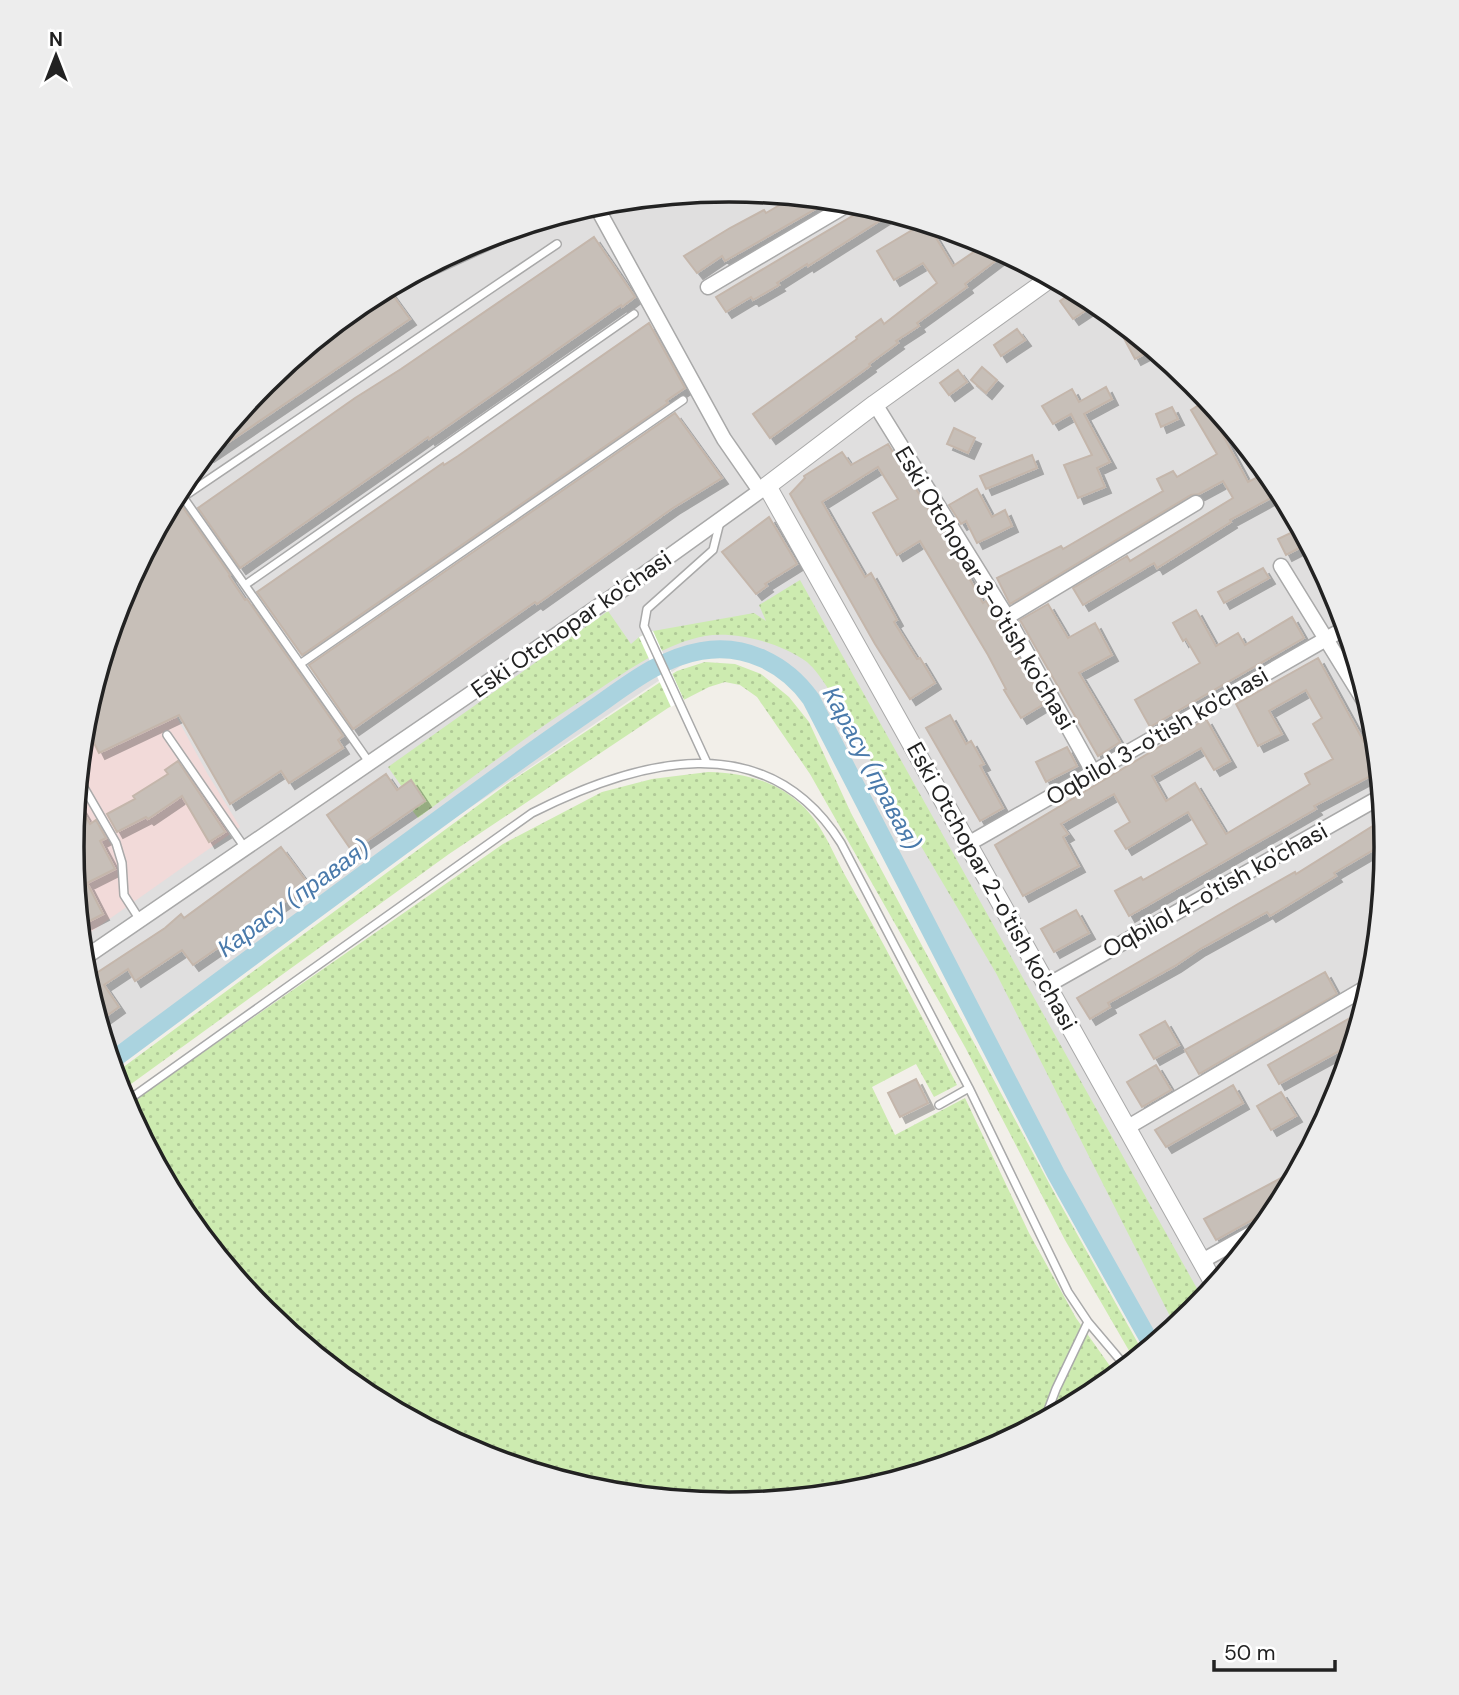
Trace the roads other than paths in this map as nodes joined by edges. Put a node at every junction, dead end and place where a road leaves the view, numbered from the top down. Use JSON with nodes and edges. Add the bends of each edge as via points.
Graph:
{"nodes":[{"id":1,"x":836,"y":211,"type":"edge"},
{"id":2,"x":601,"y":215,"type":"edge"},
{"id":3,"x":557,"y":244,"type":"dead end"},
{"id":4,"x":1043,"y":283,"type":"edge"},
{"id":5,"x":708,"y":287,"type":"dead end"},
{"id":6,"x":634,"y":314,"type":"dead end"},
{"id":7,"x":683,"y":400,"type":"dead end"},
{"id":8,"x":875,"y":404,"type":"junction"},
{"id":9,"x":197,"y":483,"type":"edge"},
{"id":10,"x":763,"y":488,"type":"junction"},
{"id":11,"x":186,"y":501,"type":"edge"},
{"id":12,"x":1196,"y":503,"type":"dead end"},
{"id":13,"x":722,"y":518,"type":"junction"},
{"id":14,"x":1281,"y":566,"type":"dead end"},
{"id":15,"x":244,"y":585,"type":"junction"},
{"id":16,"x":1007,"y":617,"type":"junction"},
{"id":17,"x":1338,"y":633,"type":"edge"},
{"id":18,"x":1326,"y":639,"type":"junction"},
{"id":19,"x":300,"y":664,"type":"junction"},
{"id":20,"x":1354,"y":685,"type":"edge"},
{"id":21,"x":167,"y":735,"type":"dead end"},
{"id":22,"x":369,"y":763,"type":"junction"},
{"id":23,"x":707,"y":763,"type":"junction"},
{"id":24,"x":1093,"y":772,"type":"junction"},
{"id":25,"x":87,"y":792,"type":"edge"},
{"id":26,"x":1374,"y":801,"type":"edge"},
{"id":27,"x":968,"y":844,"type":"junction"},
{"id":28,"x":245,"y":848,"type":"junction"},
{"id":29,"x":139,"y":920,"type":"junction"},
{"id":30,"x":93,"y":952,"type":"edge"},
{"id":31,"x":1048,"y":985,"type":"junction"},
{"id":32,"x":1358,"y":992,"type":"edge"},
{"id":33,"x":969,"y":1088,"type":"junction"},
{"id":34,"x":134,"y":1096,"type":"edge"},
{"id":35,"x":939,"y":1105,"type":"dead end"},
{"id":36,"x":1128,"y":1127,"type":"junction"},
{"id":37,"x":1244,"y":1238,"type":"edge"},
{"id":38,"x":1202,"y":1261,"type":"junction"},
{"id":39,"x":1211,"y":1277,"type":"edge"},
{"id":40,"x":1088,"y":1322,"type":"junction"},
{"id":41,"x":1121,"y":1361,"type":"edge"},
{"id":42,"x":1049,"y":1409,"type":"edge"}],
"edges":[{"from":1,"to":5,"type":"street"},
{"from":2,"to":10,"type":"street","name":"Eski Otchopar 2-o'tish ko'chasi","via":[[724,439]]},
{"from":3,"to":9,"type":"lane"},
{"from":4,"to":8,"type":"street","name":"Eski Otchopar ko'chasi"},
{"from":6,"to":15,"type":"lane"},
{"from":7,"to":19,"type":"lane"},
{"from":8,"to":10,"type":"street","name":"Eski Otchopar ko'chasi"},
{"from":8,"to":16,"type":"street","name":"Eski Otchopar 3-o'tish ko'chasi"},
{"from":10,"to":13,"type":"street","name":"Eski Otchopar ko'chasi"},
{"from":10,"to":27,"type":"street","name":"Eski Otchopar 2-o'tish ko'chasi"},
{"from":11,"to":15,"type":"lane"},
{"from":12,"to":16,"type":"street"},
{"from":13,"to":22,"type":"street","name":"Eski Otchopar ko'chasi"},
{"from":13,"to":23,"type":"lane","via":[[713,550],[647,609],[644,626]]},
{"from":14,"to":18,"type":"street"},
{"from":15,"to":19,"type":"lane"},
{"from":16,"to":24,"type":"street","name":"Eski Otchopar 3-o'tish ko'chasi"},
{"from":17,"to":18,"type":"street","name":"Oqbilol 3-o'tish ko'chasi"},
{"from":18,"to":20,"type":"street"},
{"from":18,"to":24,"type":"street","name":"Oqbilol 3-o'tish ko'chasi"},
{"from":19,"to":22,"type":"lane"},
{"from":21,"to":28,"type":"lane"},
{"from":22,"to":28,"type":"street","name":"Eski Otchopar ko'chasi"},
{"from":23,"to":33,"type":"lane","via":[[770,776],[824,819]]},
{"from":23,"to":34,"type":"lane","via":[[608,780],[532,813]]},
{"from":24,"to":27,"type":"street","name":"Oqbilol 3-o'tish ko'chasi"},
{"from":25,"to":29,"type":"lane","via":[[116,843],[124,895]]},
{"from":26,"to":31,"type":"street","name":"Oqbilol 4-o'tish ko'chasi"},
{"from":27,"to":31,"type":"street","name":"Eski Otchopar 2-o'tish ko'chasi"},
{"from":28,"to":29,"type":"street","name":"Eski Otchopar ko'chasi"},
{"from":29,"to":30,"type":"street","name":"Eski Otchopar ko'chasi"},
{"from":31,"to":36,"type":"street","name":"Eski Otchopar 2-o'tish ko'chasi"},
{"from":32,"to":36,"type":"street"},
{"from":33,"to":35,"type":"lane"},
{"from":33,"to":40,"type":"lane","via":[[1068,1292]]},
{"from":36,"to":38,"type":"street","name":"Eski Otchopar 2-o'tish ko'chasi"},
{"from":37,"to":38,"type":"street"},
{"from":38,"to":39,"type":"street","name":"Eski Otchopar 2-o'tish ko'chasi"},
{"from":40,"to":41,"type":"lane"},
{"from":40,"to":42,"type":"lane"}]}
